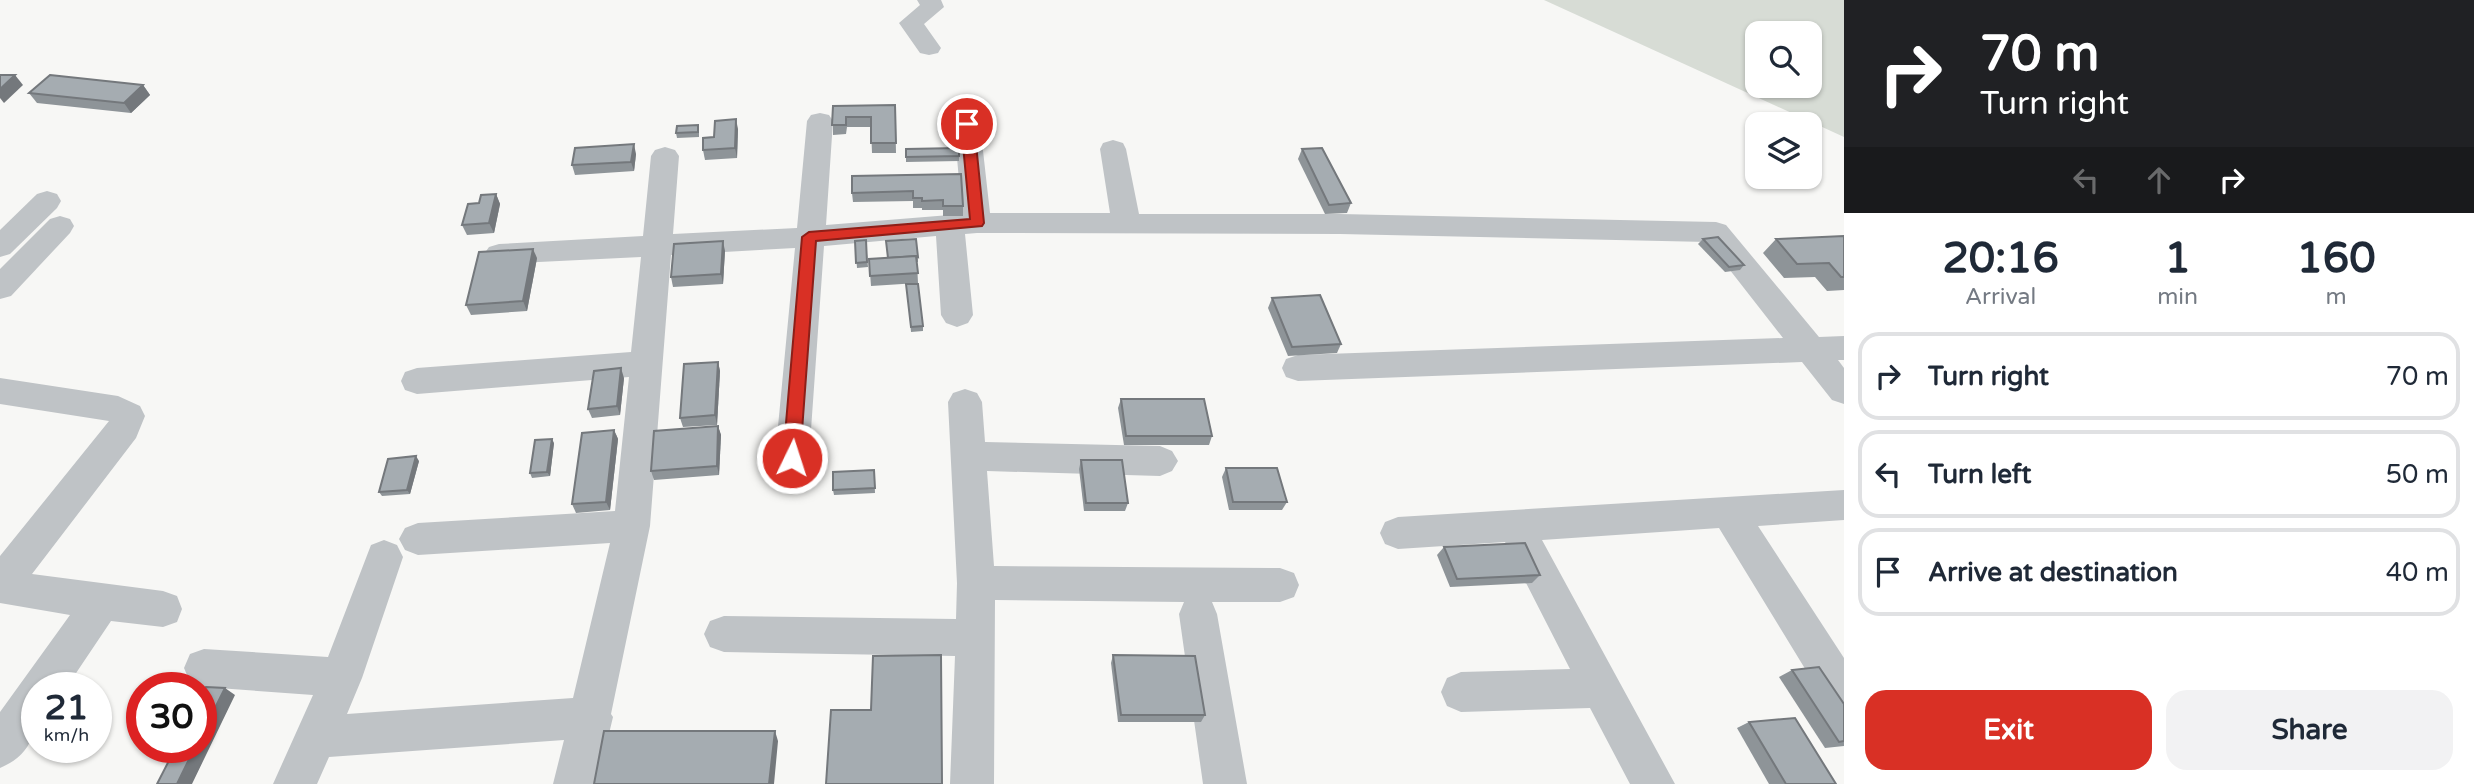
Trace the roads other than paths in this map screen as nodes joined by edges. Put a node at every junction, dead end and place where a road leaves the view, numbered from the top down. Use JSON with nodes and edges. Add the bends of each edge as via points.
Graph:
{"nodes":[{"id":1,"x":929,"y":0,"type":"edge"},
{"id":2,"x":929,"y":48,"type":"dead end"},
{"id":3,"x":820,"y":121,"type":"dead end"},
{"id":4,"x":967,"y":124,"type":"dead end"},
{"id":5,"x":1113,"y":149,"type":"dead end"},
{"id":6,"x":665,"y":156,"type":"dead end"},
{"id":7,"x":1126,"y":223,"type":"junction"},
{"id":8,"x":963,"y":224,"type":"junction"},
{"id":9,"x":809,"y":237,"type":"junction"},
{"id":10,"x":659,"y":244,"type":"junction"},
{"id":11,"x":0,"y":247,"type":"edge"},
{"id":12,"x":499,"y":254,"type":"edge"},
{"id":13,"x":0,"y":288,"type":"edge"},
{"id":14,"x":957,"y":315,"type":"dead end"},
{"id":15,"x":1829,"y":349,"type":"edge"},
{"id":16,"x":646,"y":363,"type":"junction"},
{"id":17,"x":1298,"y":368,"type":"dead end"},
{"id":18,"x":417,"y":381,"type":"dead end"},
{"id":19,"x":0,"y":391,"type":"edge"},
{"id":20,"x":1844,"y":391,"type":"edge"},
{"id":21,"x":965,"y":402,"type":"dead end"},
{"id":22,"x":970,"y":456,"type":"junction"},
{"id":23,"x":792,"y":458,"type":"dead end"},
{"id":24,"x":1160,"y":461,"type":"dead end"},
{"id":25,"x":1844,"y":506,"type":"edge"},
{"id":26,"x":1729,"y":512,"type":"junction"},
{"id":27,"x":632,"y":526,"type":"junction"},
{"id":28,"x":1515,"y":526,"type":"junction"},
{"id":29,"x":1398,"y":533,"type":"dead end"},
{"id":30,"x":976,"y":583,"type":"junction"},
{"id":31,"x":1280,"y":585,"type":"dead end"},
{"id":32,"x":0,"y":586,"type":"edge"},
{"id":33,"x":102,"y":602,"type":"junction"},
{"id":34,"x":163,"y":609,"type":"dead end"},
{"id":35,"x":1198,"y":614,"type":"dead end"},
{"id":36,"x":724,"y":634,"type":"dead end"},
{"id":37,"x":975,"y":638,"type":"junction"},
{"id":38,"x":204,"y":668,"type":"dead end"},
{"id":39,"x":53,"y":672,"type":"edge"},
{"id":40,"x":341,"y":678,"type":"junction"},
{"id":41,"x":1602,"y":688,"type":"junction"},
{"id":42,"x":1461,"y":692,"type":"dead end"},
{"id":43,"x":1844,"y":694,"type":"edge"},
{"id":44,"x":21,"y":717,"type":"edge"},
{"id":45,"x":592,"y":717,"type":"junction"},
{"id":46,"x":318,"y":737,"type":"junction"},
{"id":47,"x":0,"y":747,"type":"edge"},
{"id":48,"x":295,"y":784,"type":"edge"},
{"id":49,"x":575,"y":784,"type":"edge"},
{"id":50,"x":972,"y":784,"type":"edge"},
{"id":51,"x":1225,"y":784,"type":"edge"},
{"id":52,"x":1653,"y":784,"type":"edge"}],
"edges":[{"from":1,"to":2,"type":"street","via":[[932,7],[911,23]]},
{"from":3,"to":9,"type":"street"},
{"from":4,"to":8,"type":"street"},
{"from":5,"to":7,"type":"street"},
{"from":6,"to":10,"type":"street"},
{"from":7,"to":8,"type":"street"},
{"from":7,"to":15,"type":"street","via":[[1716,232]]},
{"from":8,"to":9,"type":"street"},
{"from":8,"to":14,"type":"street"},
{"from":9,"to":10,"type":"street"},
{"from":9,"to":23,"type":"street"},
{"from":10,"to":12,"type":"street"},
{"from":10,"to":16,"type":"street"},
{"from":11,"to":13,"type":"street","via":[[53,214]]},
{"from":15,"to":17,"type":"street"},
{"from":15,"to":20,"type":"street"},
{"from":16,"to":18,"type":"street"},
{"from":16,"to":27,"type":"street"},
{"from":19,"to":32,"type":"street","via":[[118,409],[128,416],[124,428]]},
{"from":21,"to":22,"type":"street"},
{"from":22,"to":24,"type":"street"},
{"from":22,"to":30,"type":"street"},
{"from":25,"to":26,"type":"street"},
{"from":26,"to":28,"type":"street"},
{"from":26,"to":43,"type":"street"},
{"from":27,"to":40,"type":"street","via":[[401,548]]},
{"from":27,"to":45,"type":"street"},
{"from":28,"to":29,"type":"street"},
{"from":28,"to":41,"type":"street"},
{"from":30,"to":31,"type":"street"},
{"from":30,"to":37,"type":"street"},
{"from":32,"to":33,"type":"street"},
{"from":33,"to":34,"type":"street"},
{"from":33,"to":39,"type":"street"},
{"from":35,"to":51,"type":"street"},
{"from":36,"to":37,"type":"street"},
{"from":37,"to":50,"type":"street"},
{"from":38,"to":40,"type":"street"},
{"from":40,"to":46,"type":"street"},
{"from":41,"to":42,"type":"street"},
{"from":41,"to":52,"type":"street"},
{"from":44,"to":47,"type":"street"},
{"from":45,"to":46,"type":"street"},
{"from":45,"to":49,"type":"street"},
{"from":46,"to":48,"type":"street"}]}
